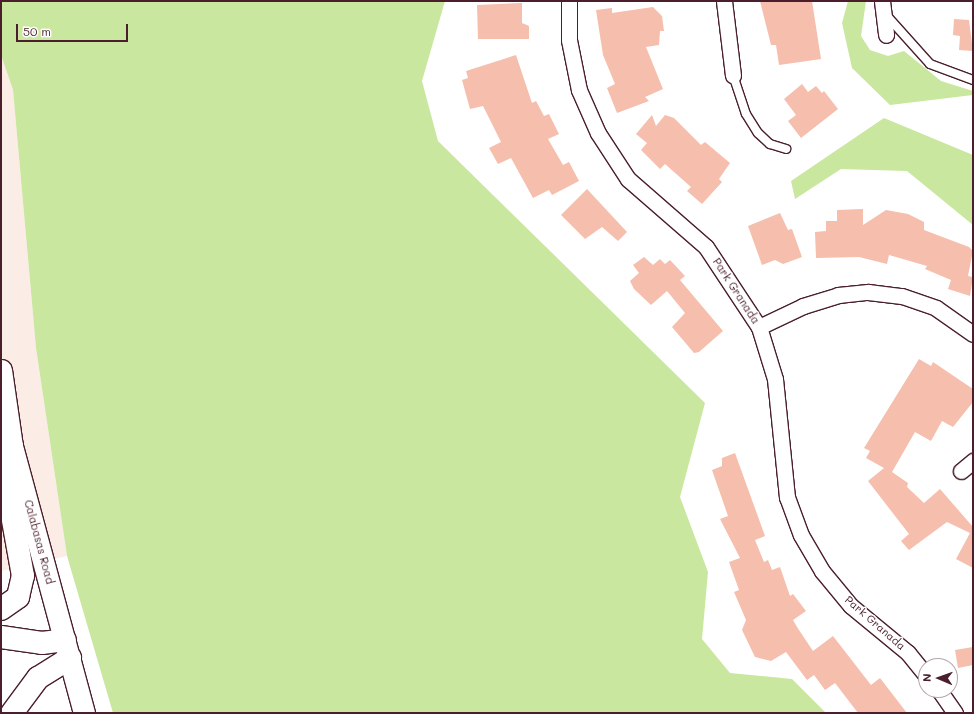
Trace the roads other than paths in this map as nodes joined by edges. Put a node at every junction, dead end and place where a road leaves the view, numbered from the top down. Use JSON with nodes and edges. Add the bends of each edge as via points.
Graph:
{"nodes":[{"id":1,"x":569,"y":1,"type":"edge"},
{"id":2,"x":724,"y":1,"type":"edge"},
{"id":3,"x":883,"y":7,"type":"edge"},
{"id":4,"x":886,"y":35,"type":"dead end"},
{"id":5,"x":733,"y":75,"type":"joint"},
{"id":6,"x":973,"y":80,"type":"edge"},
{"id":7,"x":786,"y":149,"type":"dead end"},
{"id":8,"x":759,"y":327,"type":"junction"},
{"id":9,"x":973,"y":334,"type":"edge"},
{"id":10,"x":1,"y":370,"type":"edge"},
{"id":11,"x":12,"y":446,"type":"junction"},
{"id":12,"x":973,"y":461,"type":"edge"},
{"id":13,"x":961,"y":472,"type":"dead end"},
{"id":14,"x":1,"y":609,"type":"edge"},
{"id":15,"x":1,"y":637,"type":"edge"},
{"id":16,"x":68,"y":649,"type":"junction"},
{"id":17,"x":918,"y":665,"type":"edge"},
{"id":18,"x":944,"y":698,"type":"edge"},
{"id":19,"x":12,"y":713,"type":"edge"},
{"id":20,"x":84,"y":713,"type":"edge"},
{"id":21,"x":955,"y":713,"type":"edge"}],
"edges":[{"from":1,"to":8,"type":"street","name":"Park Granada","via":[[569,40],[579,90],[598,133],[628,179],[706,247]]},
{"from":2,"to":5,"type":"street"},
{"from":3,"to":4,"type":"street"},
{"from":3,"to":6,"type":"lane","via":[[930,64]]},
{"from":5,"to":7,"type":"lane","via":[[746,114],[758,133],[770,144]]},
{"from":8,"to":9,"type":"street","via":[[804,306],[868,292],[902,296],[936,308]]},
{"from":8,"to":17,"type":"street","name":"Park Granada","via":[[775,379],[787,497],[801,535],[822,570],[851,606],[908,652]]},
{"from":10,"to":11,"type":"main road","name":"Calabasas Road"},
{"from":11,"to":14,"type":"highway","via":[[5,458],[5,476],[23,576],[18,597]]},
{"from":11,"to":16,"type":"main road","name":"Calabasas Road"},
{"from":12,"to":13,"type":"street"},
{"from":15,"to":16,"type":"highway"},
{"from":16,"to":19,"type":"highway","via":[[38,678]]},
{"from":16,"to":20,"type":"main road","name":"Calabasas Road"},
{"from":18,"to":21,"type":"street"}]}
